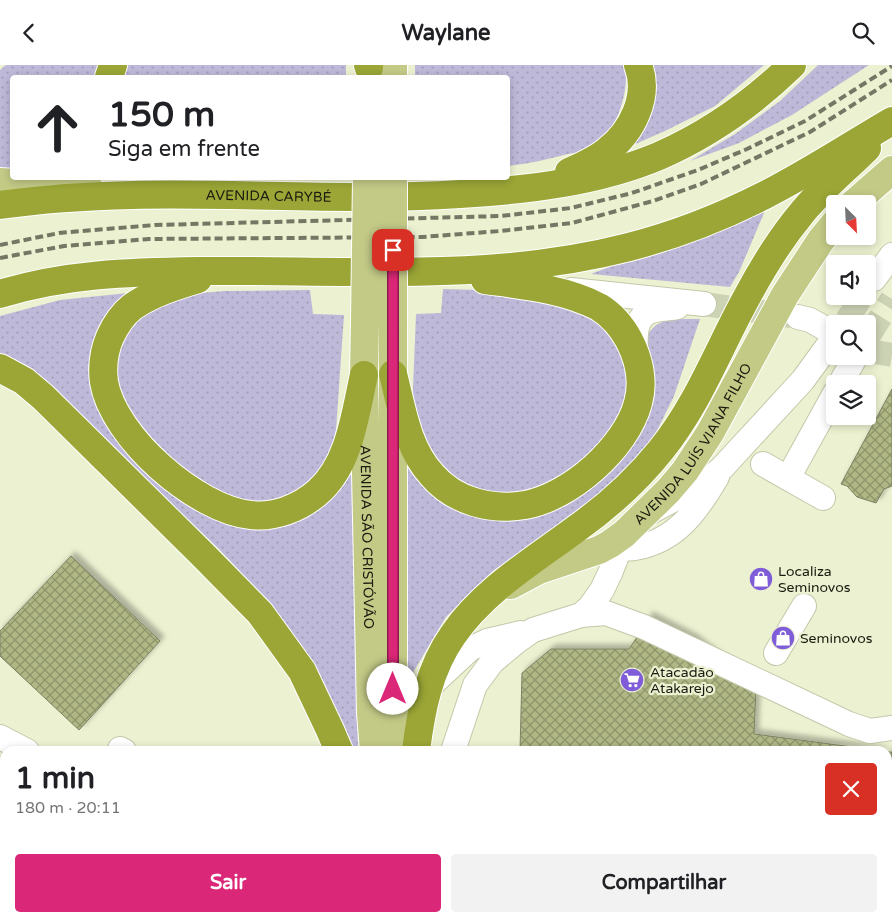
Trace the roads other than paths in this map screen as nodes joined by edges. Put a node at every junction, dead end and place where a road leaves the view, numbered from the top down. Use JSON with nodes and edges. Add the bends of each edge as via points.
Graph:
{"nodes":[{"id":1,"x":638,"y":65,"type":"edge"},
{"id":2,"x":792,"y":65,"type":"edge"},
{"id":3,"x":892,"y":122,"type":"edge"},
{"id":4,"x":892,"y":170,"type":"edge"},
{"id":5,"x":367,"y":180,"type":"edge"},
{"id":6,"x":393,"y":180,"type":"edge"},
{"id":7,"x":0,"y":182,"type":"edge"},
{"id":8,"x":178,"y":186,"type":"edge"},
{"id":9,"x":537,"y":188,"type":"junction"},
{"id":10,"x":863,"y":195,"type":"edge"},
{"id":11,"x":0,"y":205,"type":"edge"},
{"id":12,"x":826,"y":234,"type":"edge"},
{"id":13,"x":892,"y":255,"type":"edge"},
{"id":14,"x":227,"y":271,"type":"junction"},
{"id":15,"x":424,"y":271,"type":"junction"},
{"id":16,"x":876,"y":276,"type":"edge"},
{"id":17,"x":532,"y":287,"type":"junction"},
{"id":18,"x":0,"y":294,"type":"edge"},
{"id":19,"x":798,"y":317,"type":"tunnel mouth"},
{"id":20,"x":826,"y":324,"type":"edge"},
{"id":21,"x":826,"y":348,"type":"edge"},
{"id":22,"x":636,"y":359,"type":"junction"},
{"id":23,"x":0,"y":368,"type":"edge"},
{"id":24,"x":393,"y":374,"type":"junction"},
{"id":25,"x":364,"y":375,"type":"junction"},
{"id":26,"x":826,"y":409,"type":"edge"},
{"id":27,"x":763,"y":464,"type":"dead end"},
{"id":28,"x":722,"y":468,"type":"junction"},
{"id":29,"x":788,"y":478,"type":"junction"},
{"id":30,"x":824,"y":498,"type":"dead end"},
{"id":31,"x":641,"y":517,"type":"junction"},
{"id":32,"x":609,"y":549,"type":"junction"},
{"id":33,"x":489,"y":595,"type":"junction"},
{"id":34,"x":804,"y":606,"type":"dead end"},
{"id":35,"x":580,"y":615,"type":"junction"},
{"id":36,"x":533,"y":630,"type":"junction"},
{"id":37,"x":776,"y":653,"type":"dead end"},
{"id":38,"x":426,"y":689,"type":"junction"},
{"id":39,"x":892,"y":728,"type":"edge"},
{"id":40,"x":0,"y":737,"type":"edge"},
{"id":41,"x":17,"y":746,"type":"edge"},
{"id":42,"x":337,"y":746,"type":"edge"},
{"id":43,"x":374,"y":746,"type":"edge"},
{"id":44,"x":398,"y":746,"type":"edge"},
{"id":45,"x":417,"y":746,"type":"edge"},
{"id":46,"x":455,"y":746,"type":"edge"}],
"edges":[{"from":1,"to":9,"type":"highway","via":[[640,100],[637,115],[624,135],[607,152]]},
{"from":2,"to":9,"type":"highway","via":[[734,114],[659,156],[620,170]]},
{"from":3,"to":15,"type":"highway","via":[[765,196],[678,234],[633,248],[556,262]]},
{"from":3,"to":33,"type":"highway","via":[[816,197],[785,235],[748,295],[693,402],[661,449],[605,507]]},
{"from":4,"to":10,"type":"main road"},
{"from":5,"to":25,"type":"main road","name":"AVENIDA SÃO CRISTÓVÃO","bridge":true},
{"from":6,"to":24,"type":"main road","name":"AVENIDA SÃO CRISTÓVÃO","bridge":true},
{"from":7,"to":8,"type":"main road"},
{"from":8,"to":9,"type":"highway","name":"AVENIDA CARYBÉ","via":[[186,182],[281,196],[401,197]]},
{"from":8,"to":11,"type":"highway","name":"AVENIDA CARYBÉ"},
{"from":12,"to":31,"type":"main road","name":"AVENIDA LUÍS VIANA FILHO","via":[[785,295],[705,441],[685,471]]},
{"from":13,"to":16,"type":"street"},
{"from":14,"to":15,"type":"highway"},
{"from":14,"to":18,"type":"highway","via":[[130,272],[90,276],[46,282]]},
{"from":14,"to":25,"type":"highway","via":[[149,296],[130,309],[114,327],[106,347],[104,383],[111,403],[134,439],[172,477],[211,503],[251,515],[286,511],[304,502],[333,475],[342,457]]},
{"from":15,"to":17,"type":"highway"},
{"from":17,"to":22,"type":"highway","via":[[573,297],[600,308],[623,330]]},
{"from":17,"to":22,"type":"street","via":[[704,304],[650,311],[639,320],[636,329]]},
{"from":19,"to":20,"type":"street"},
{"from":21,"to":28,"type":"street","via":[[802,381]]},
{"from":22,"to":24,"type":"highway","via":[[640,386],[638,403],[621,437],[606,455],[575,482],[549,497],[506,507],[466,500],[433,477],[413,446]]},
{"from":23,"to":42,"type":"highway","via":[[24,381],[43,397],[260,613],[302,671]]},
{"from":24,"to":44,"type":"main road","name":"AVENIDA SÃO CRISTÓVÃO","via":[[393,689]]},
{"from":25,"to":43,"type":"main road","name":"AVENIDA SÃO CRISTÓVÃO"},
{"from":26,"to":29,"type":"street"},
{"from":27,"to":29,"type":"street"},
{"from":28,"to":31,"type":"street","via":[[701,485]]},
{"from":28,"to":32,"type":"street","via":[[694,513],[675,532],[649,545]]},
{"from":29,"to":30,"type":"street"},
{"from":31,"to":32,"type":"main road","name":"AVENIDA LUÍS VIANA FILHO"},
{"from":32,"to":33,"type":"main road","name":"AVENIDA LUÍS VIANA FILHO","via":[[539,571]]},
{"from":32,"to":35,"type":"street","via":[[611,571],[602,590]]},
{"from":33,"to":38,"type":"highway","via":[[452,636]]},
{"from":34,"to":37,"type":"street"},
{"from":35,"to":36,"type":"street"},
{"from":35,"to":39,"type":"street","via":[[606,613],[644,627],[849,724],[870,731]]},
{"from":36,"to":38,"type":"street","via":[[479,644]]},
{"from":36,"to":46,"type":"street","via":[[492,662],[475,685]]},
{"from":38,"to":45,"type":"highway"},
{"from":40,"to":41,"type":"street"}]}
